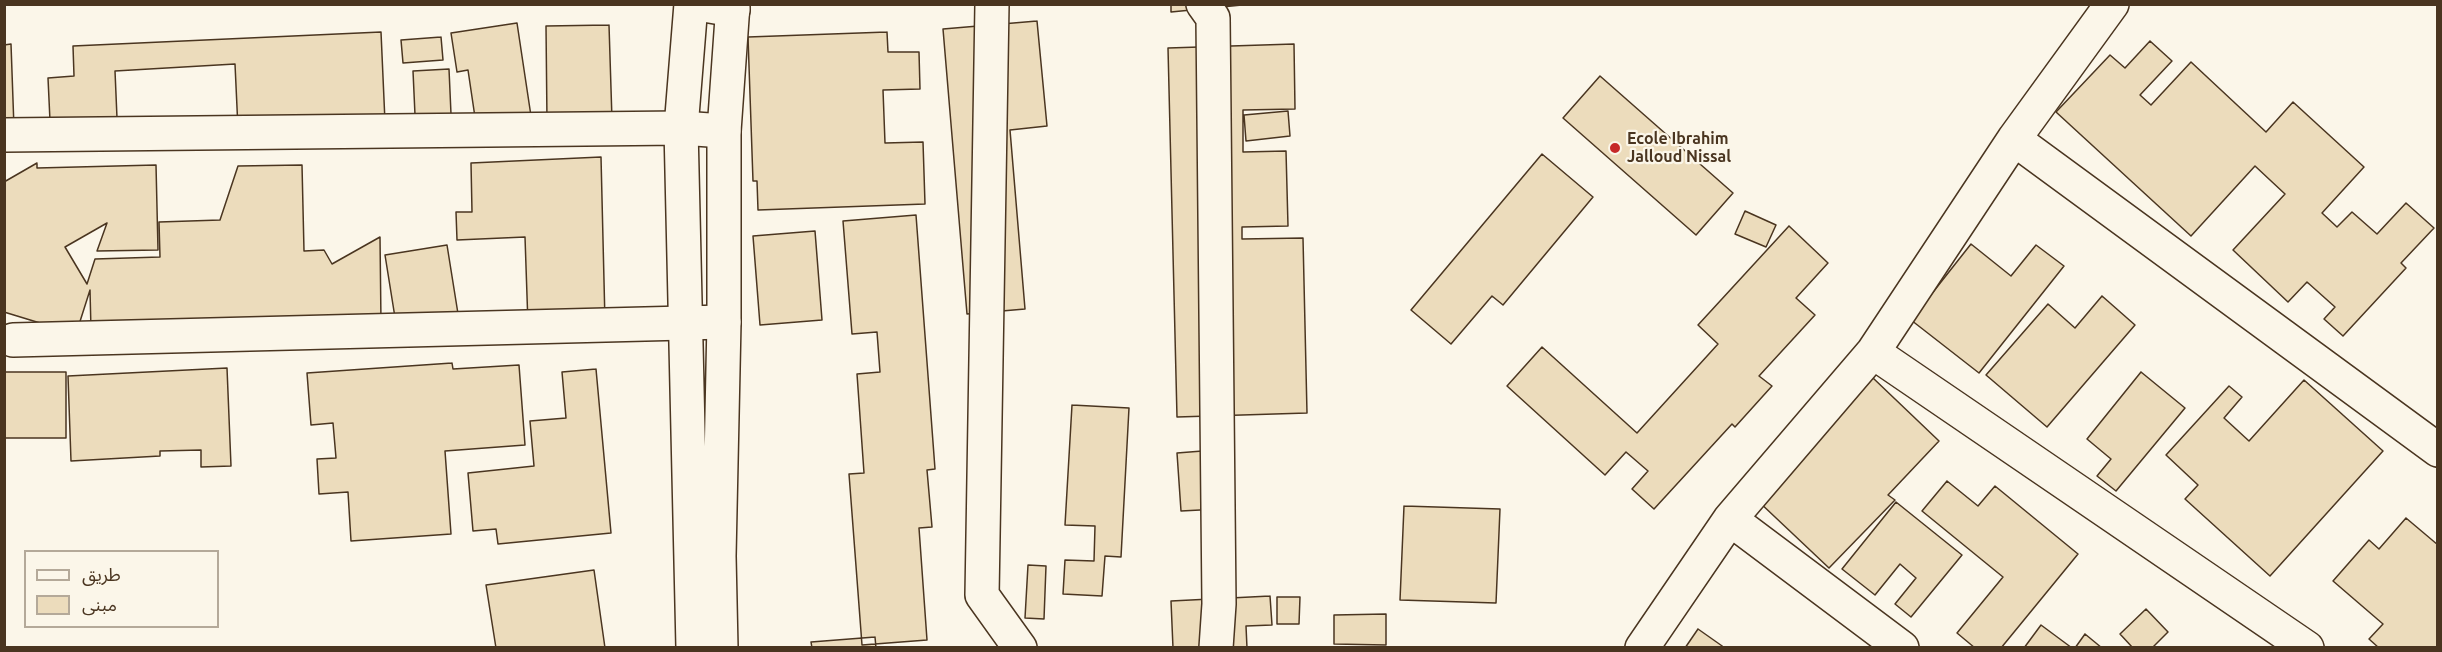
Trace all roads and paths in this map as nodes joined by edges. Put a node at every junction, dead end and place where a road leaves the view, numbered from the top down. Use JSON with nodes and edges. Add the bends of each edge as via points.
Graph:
{"nodes":[{"id":1,"x":691,"y":4,"type":"edge"},
{"id":2,"x":698,"y":4,"type":"edge"},
{"id":3,"x":992,"y":4,"type":"edge"},
{"id":4,"x":1203,"y":4,"type":"edge"},
{"id":5,"x":2112,"y":4,"type":"edge"},
{"id":6,"x":733,"y":7,"type":"edge"},
{"id":7,"x":681,"y":128,"type":"junction"},
{"id":8,"x":724,"y":131,"type":"junction"},
{"id":9,"x":4,"y":135,"type":"edge"},
{"id":10,"x":2014,"y":139,"type":"junction"},
{"id":11,"x":724,"y":322,"type":"junction"},
{"id":12,"x":687,"y":323,"type":"junction"},
{"id":13,"x":13,"y":340,"type":"dead end"},
{"id":14,"x":1873,"y":352,"type":"junction"},
{"id":15,"x":2438,"y":450,"type":"edge"},
{"id":16,"x":1730,"y":519,"type":"junction"},
{"id":17,"x":693,"y":648,"type":"edge"},
{"id":18,"x":721,"y":648,"type":"edge"},
{"id":19,"x":1020,"y":648,"type":"edge"},
{"id":20,"x":1216,"y":648,"type":"edge"},
{"id":21,"x":1642,"y":648,"type":"edge"},
{"id":22,"x":1902,"y":648,"type":"edge"},
{"id":23,"x":2307,"y":648,"type":"edge"}],
"edges":[{"from":1,"to":7,"type":"street"},
{"from":2,"to":6,"type":"street"},
{"from":3,"to":19,"type":"street","via":[[982,595]]},
{"from":4,"to":20,"type":"street","via":[[1213,18],[1219,604]]},
{"from":5,"to":10,"type":"street"},
{"from":6,"to":8,"type":"street"},
{"from":7,"to":8,"type":"street"},
{"from":7,"to":9,"type":"street"},
{"from":7,"to":12,"type":"street"},
{"from":8,"to":11,"type":"street"},
{"from":10,"to":14,"type":"street"},
{"from":10,"to":15,"type":"street"},
{"from":11,"to":12,"type":"street"},
{"from":11,"to":18,"type":"street"},
{"from":12,"to":13,"type":"street"},
{"from":12,"to":17,"type":"street"},
{"from":14,"to":16,"type":"street"},
{"from":14,"to":23,"type":"street"},
{"from":16,"to":21,"type":"street"},
{"from":16,"to":22,"type":"street"}]}
